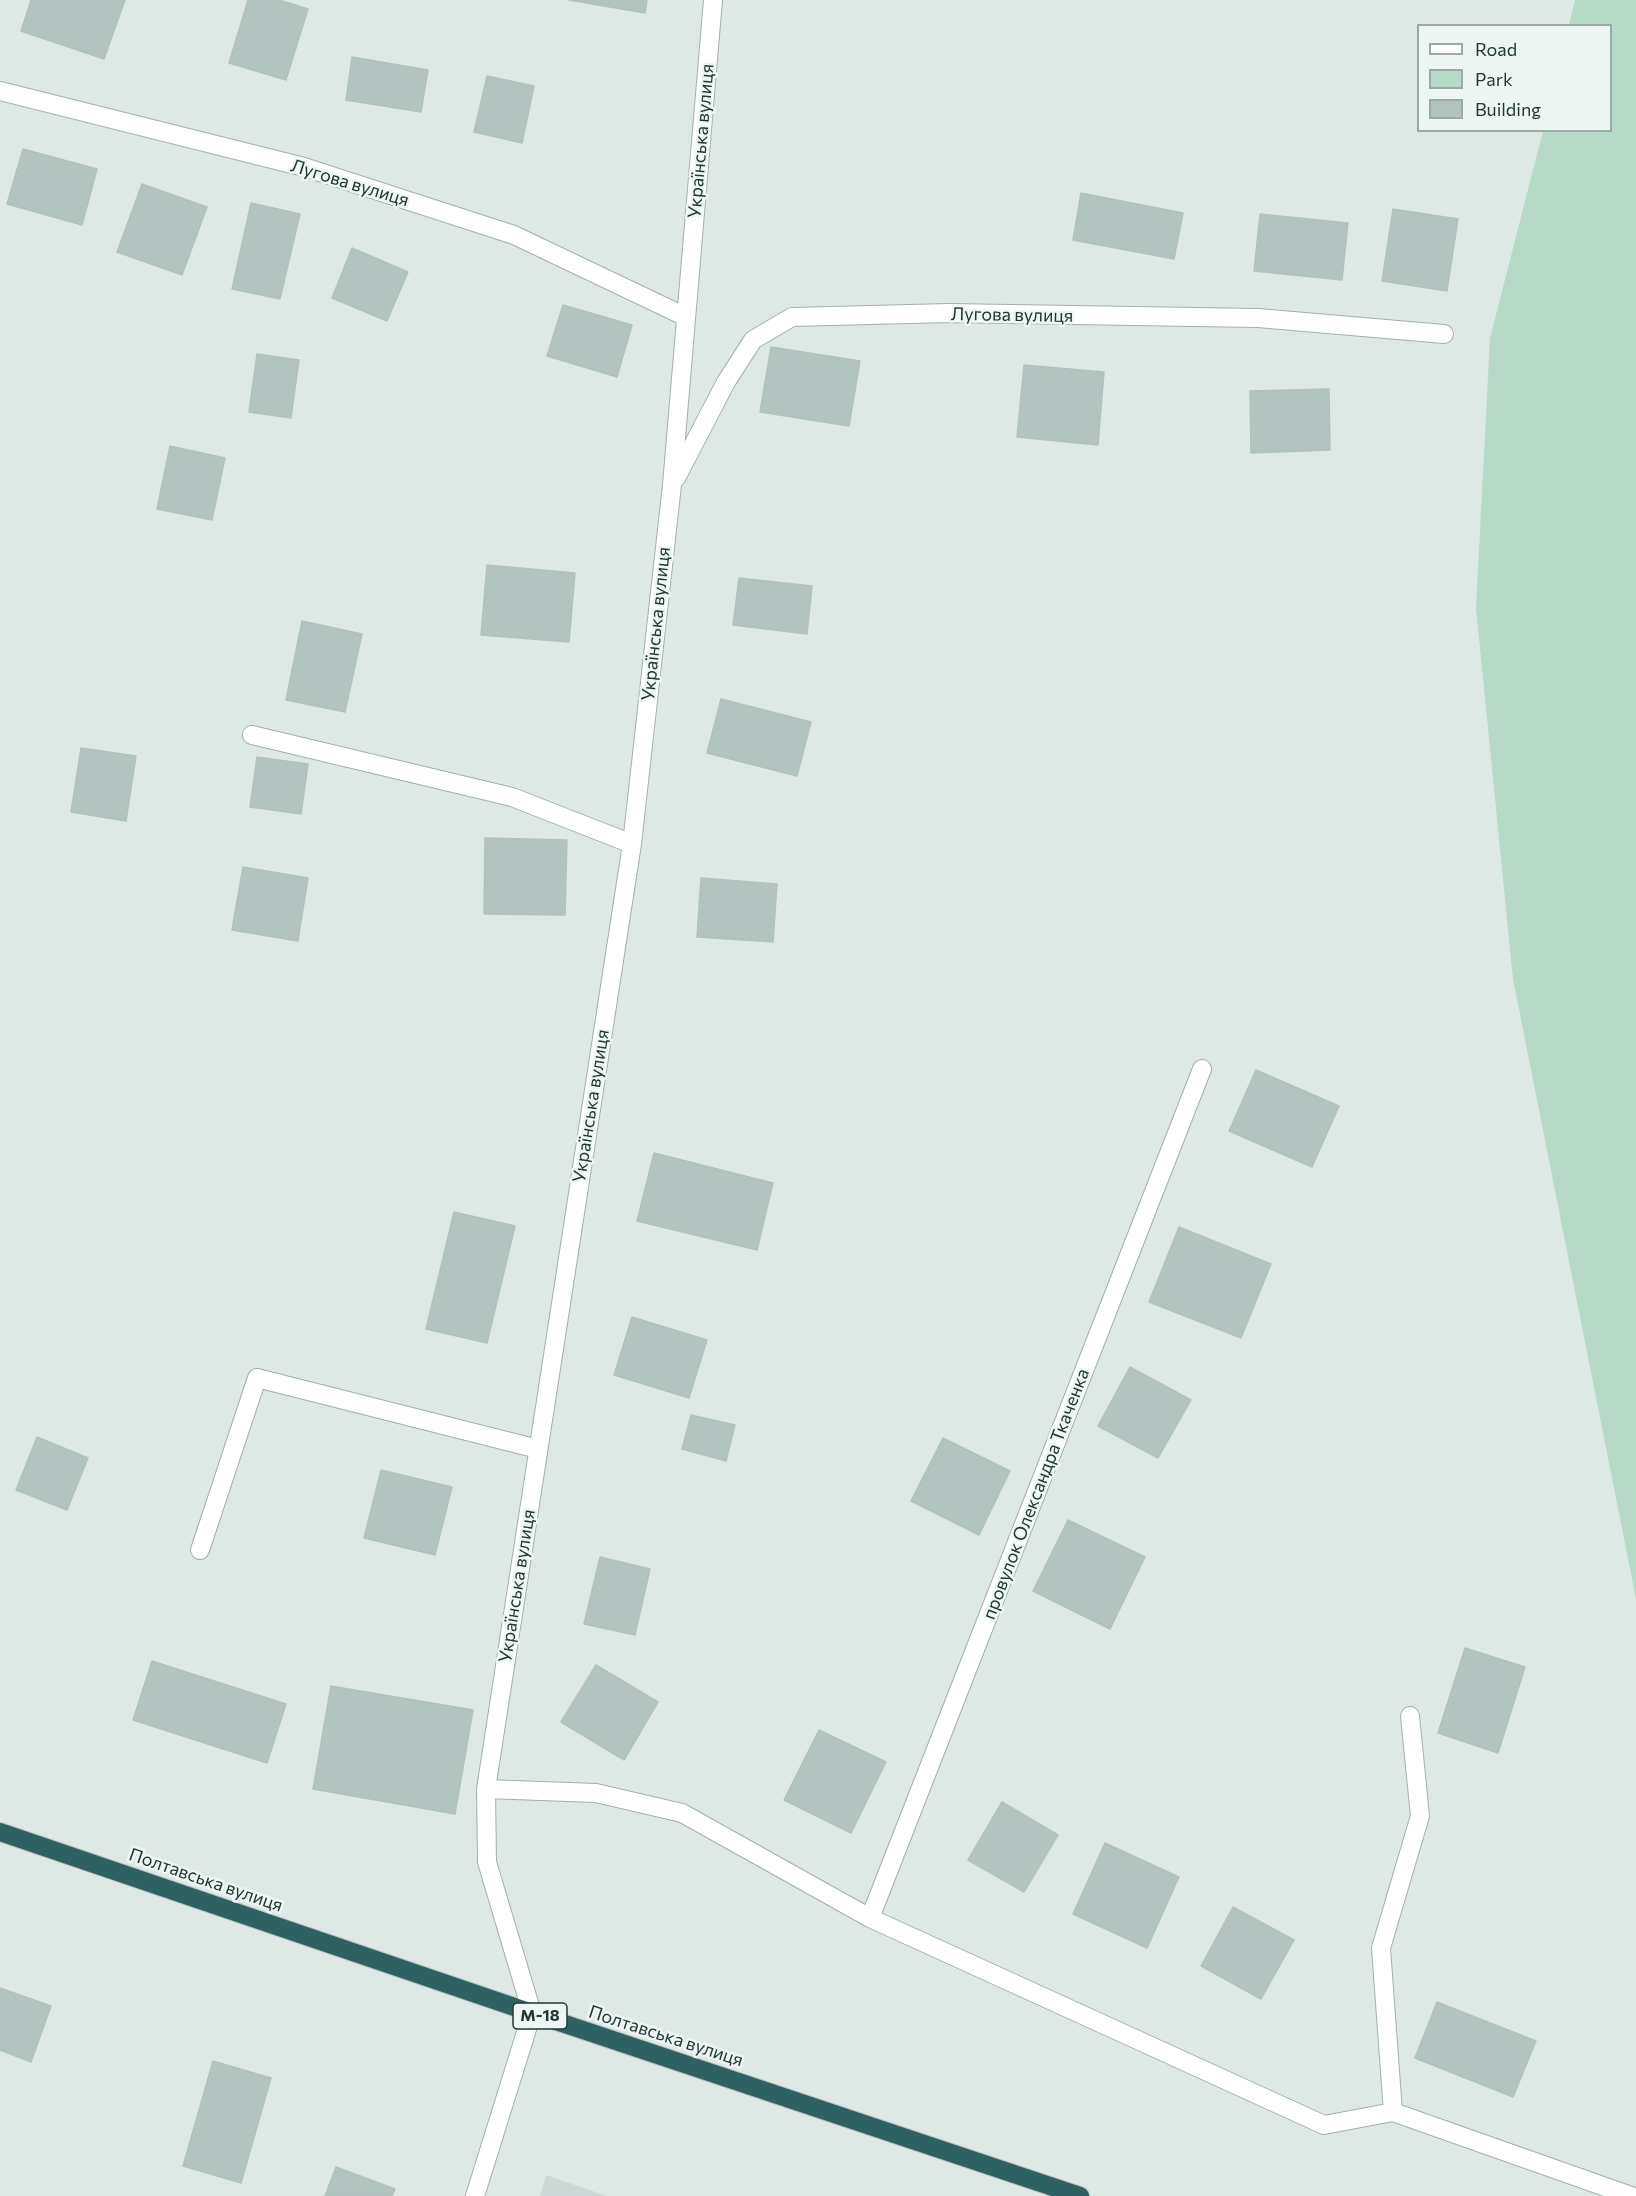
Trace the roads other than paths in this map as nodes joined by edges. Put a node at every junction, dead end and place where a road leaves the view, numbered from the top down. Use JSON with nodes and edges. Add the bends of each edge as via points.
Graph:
{"nodes":[{"id":1,"x":713,"y":0,"type":"edge"},
{"id":2,"x":0,"y":92,"type":"edge"},
{"id":3,"x":686,"y":317,"type":"junction"},
{"id":4,"x":1444,"y":334,"type":"dead end"},
{"id":5,"x":672,"y":485,"type":"junction"},
{"id":6,"x":252,"y":735,"type":"dead end"},
{"id":7,"x":632,"y":844,"type":"junction"},
{"id":8,"x":1203,"y":1070,"type":"dead end"},
{"id":9,"x":538,"y":1449,"type":"junction"},
{"id":10,"x":200,"y":1550,"type":"dead end"},
{"id":11,"x":1410,"y":1716,"type":"dead end"},
{"id":12,"x":486,"y":1789,"type":"junction"},
{"id":13,"x":0,"y":1832,"type":"edge"},
{"id":14,"x":870,"y":1918,"type":"junction"},
{"id":15,"x":532,"y":2013,"type":"junction"},
{"id":16,"x":1393,"y":2112,"type":"junction"},
{"id":17,"x":475,"y":2196,"type":"edge"},
{"id":18,"x":1080,"y":2196,"type":"edge"},
{"id":19,"x":1631,"y":2196,"type":"edge"}],
"edges":[{"from":1,"to":3,"type":"street","name":"Українська вулиця"},
{"from":2,"to":3,"type":"street","name":"Лугова вулиця","via":[[304,167],[514,235]]},
{"from":3,"to":5,"type":"street","name":"Українська вулиця"},
{"from":4,"to":5,"type":"street","name":"Лугова вулиця","via":[[1258,318],[949,313],[792,317],[753,340],[726,382]]},
{"from":5,"to":7,"type":"street","name":"Українська вулиця"},
{"from":6,"to":7,"type":"street","via":[[512,797]]},
{"from":7,"to":9,"type":"street","name":"Українська вулиця"},
{"from":8,"to":14,"type":"street","name":"провулок Олександра Ткаченка"},
{"from":9,"to":10,"type":"street","via":[[257,1378]]},
{"from":9,"to":12,"type":"street","name":"Українська вулиця"},
{"from":11,"to":16,"type":"street","via":[[1420,1816],[1381,1948]]},
{"from":12,"to":14,"type":"street","via":[[596,1793],[682,1813]]},
{"from":12,"to":15,"type":"street","name":"Українська вулиця","via":[[487,1862]]},
{"from":13,"to":15,"type":"highway","name":"Полтавська вулиця","number":"М-18"},
{"from":14,"to":16,"type":"street","via":[[1324,2125]]},
{"from":15,"to":17,"type":"street"},
{"from":15,"to":18,"type":"highway","name":"Полтавська вулиця","number":"М-18"},
{"from":16,"to":19,"type":"street"}]}
